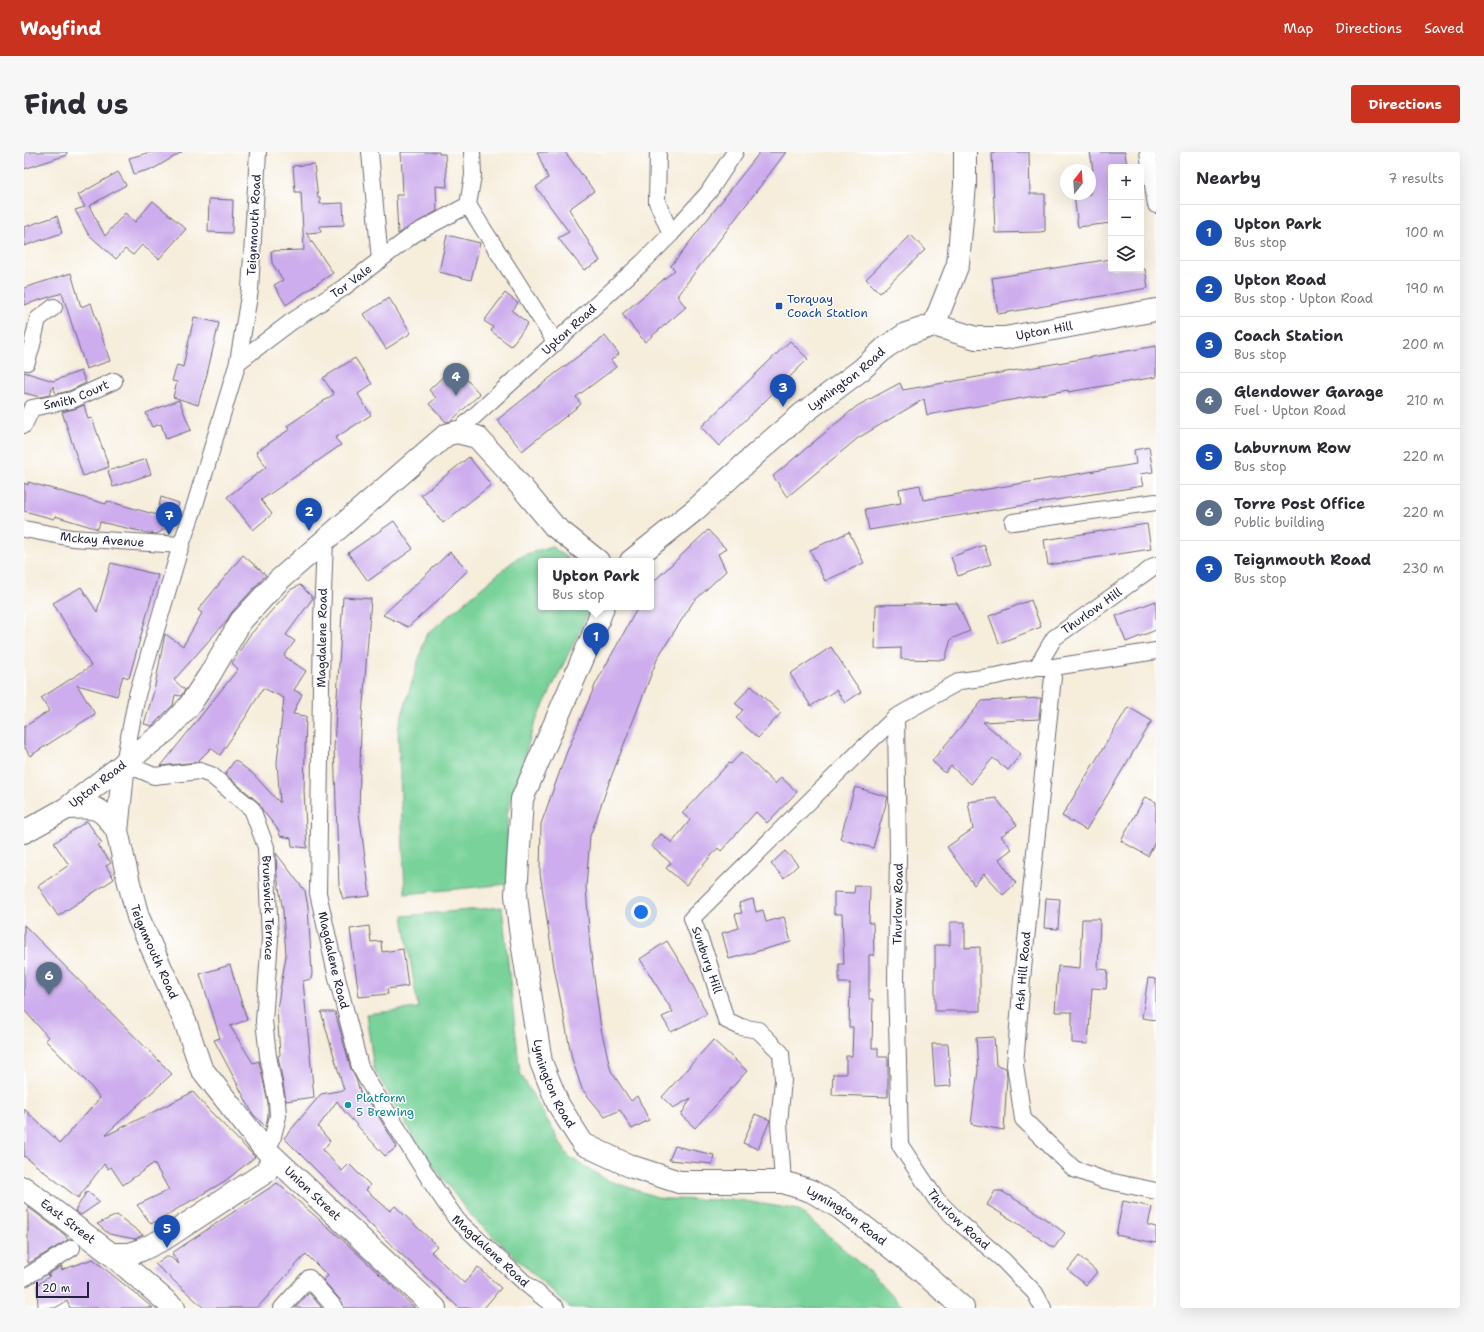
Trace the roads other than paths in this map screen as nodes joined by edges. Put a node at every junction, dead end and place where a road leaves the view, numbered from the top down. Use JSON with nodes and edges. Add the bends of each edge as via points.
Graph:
{"nodes":[{"id":1,"x":258,"y":152,"type":"edge"},
{"id":2,"x":370,"y":152,"type":"edge"},
{"id":3,"x":472,"y":152,"type":"edge"},
{"id":4,"x":658,"y":152,"type":"edge"},
{"id":5,"x":735,"y":152,"type":"edge"},
{"id":6,"x":965,"y":152,"type":"edge"},
{"id":7,"x":1148,"y":152,"type":"edge"},
{"id":8,"x":1156,"y":205,"type":"edge"},
{"id":9,"x":468,"y":206,"type":"junction"},
{"id":10,"x":671,"y":234,"type":"junction"},
{"id":11,"x":380,"y":260,"type":"junction"},
{"id":12,"x":54,"y":307,"type":"dead end"},
{"id":13,"x":1156,"y":310,"type":"edge"},
{"id":14,"x":934,"y":325,"type":"junction"},
{"id":15,"x":556,"y":343,"type":"junction"},
{"id":16,"x":27,"y":362,"type":"dead end"},
{"id":17,"x":238,"y":362,"type":"junction"},
{"id":18,"x":114,"y":381,"type":"dead end"},
{"id":19,"x":24,"y":425,"type":"edge"},
{"id":20,"x":457,"y":432,"type":"junction"},
{"id":21,"x":1156,"y":502,"type":"edge"},
{"id":22,"x":1013,"y":522,"type":"dead end"},
{"id":23,"x":24,"y":529,"type":"edge"},
{"id":24,"x":325,"y":540,"type":"junction"},
{"id":25,"x":180,"y":546,"type":"junction"},
{"id":26,"x":594,"y":558,"type":"edge"},
{"id":27,"x":634,"y":558,"type":"edge"},
{"id":28,"x":1156,"y":565,"type":"edge"},
{"id":29,"x":602,"y":610,"type":"edge"},
{"id":30,"x":1156,"y":651,"type":"edge"},
{"id":31,"x":1038,"y":667,"type":"junction"},
{"id":32,"x":1054,"y":667,"type":"junction"},
{"id":33,"x":896,"y":717,"type":"junction"},
{"id":34,"x":124,"y":763,"type":"junction"},
{"id":35,"x":67,"y":808,"type":"junction"},
{"id":36,"x":117,"y":831,"type":"junction"},
{"id":37,"x":24,"y":832,"type":"edge"},
{"id":38,"x":201,"y":1068,"type":"joint"},
{"id":39,"x":268,"y":1152,"type":"junction"},
{"id":40,"x":783,"y":1182,"type":"junction"},
{"id":41,"x":24,"y":1188,"type":"edge"},
{"id":42,"x":1156,"y":1191,"type":"edge"},
{"id":43,"x":72,"y":1248,"type":"dead end"},
{"id":44,"x":111,"y":1254,"type":"junction"},
{"id":45,"x":24,"y":1278,"type":"edge"},
{"id":46,"x":168,"y":1306,"type":"edge"},
{"id":47,"x":282,"y":1308,"type":"edge"},
{"id":48,"x":335,"y":1308,"type":"edge"},
{"id":49,"x":435,"y":1308,"type":"edge"},
{"id":50,"x":556,"y":1308,"type":"edge"},
{"id":51,"x":963,"y":1308,"type":"edge"},
{"id":52,"x":1043,"y":1308,"type":"edge"}],
"edges":[{"from":1,"to":17,"type":"street","name":"Teignmouth Road","via":[[250,290]]},
{"from":2,"to":11,"type":"street"},
{"from":3,"to":9,"type":"street","via":[[473,175]]},
{"from":4,"to":10,"type":"street","via":[[657,202]]},
{"from":5,"to":10,"type":"street","name":"Upton Road","via":[[708,193]]},
{"from":6,"to":14,"type":"street","via":[[965,185],[958,264]]},
{"from":7,"to":8,"type":"street"},
{"from":9,"to":11,"type":"street","name":"Tor Vale","via":[[414,234]]},
{"from":9,"to":15,"type":"street"},
{"from":10,"to":15,"type":"street","name":"Upton Road"},
{"from":11,"to":17,"type":"street","name":"Tor Vale"},
{"from":12,"to":16,"type":"street","via":[[38,320]]},
{"from":13,"to":14,"type":"street","name":"Upton Hill","via":[[1005,338],[976,338]]},
{"from":14,"to":27,"type":"street","name":"Lymington Road","via":[[906,334],[886,348],[802,414],[695,510]]},
{"from":15,"to":20,"type":"street","name":"Upton Road"},
{"from":17,"to":25,"type":"street","name":"Teignmouth Road"},
{"from":18,"to":19,"type":"street","name":"Smith Court","via":[[72,400],[32,408]]},
{"from":20,"to":24,"type":"street","name":"Upton Road","via":[[446,435]]},
{"from":20,"to":26,"type":"street","via":[[477,437],[554,526]]},
{"from":21,"to":22,"type":"street"},
{"from":23,"to":25,"type":"street","name":"Mckay Avenue","via":[[72,538]]},
{"from":24,"to":34,"type":"street","name":"Upton Road","via":[[279,580],[241,621],[209,676],[167,730]]},
{"from":24,"to":50,"type":"street","name":"Magdalene Road","via":[[318,893],[360,1066],[457,1220]]},
{"from":25,"to":34,"type":"street","name":"Teignmouth Road","via":[[137,695]]},
{"from":28,"to":31,"type":"street","name":"Thurlow Hill","via":[[1054,638]]},
{"from":29,"to":40,"type":"street","name":"Lymington Road","via":[[522,800],[516,895],[541,1062],[558,1104],[583,1144],[630,1166],[679,1182]]},
{"from":30,"to":32,"type":"street"},
{"from":31,"to":32,"type":"street"},
{"from":31,"to":33,"type":"street","via":[[960,681]]},
{"from":32,"to":42,"type":"street","name":"Ash Hill Road","via":[[1015,1064],[1023,1119],[1074,1169],[1104,1180]]},
{"from":33,"to":40,"type":"street","name":"Sunbury Hill","via":[[692,918],[726,1020],[741,1027],[758,1030],[781,1054],[783,1080],[779,1123]]},
{"from":33,"to":52,"type":"street","name":"Thurlow Road","via":[[896,979],[900,1145],[936,1199],[1003,1260],[1035,1293]]},
{"from":34,"to":35,"type":"street","name":"Upton Road"},
{"from":34,"to":36,"type":"street","name":"Teignmouth Road"},
{"from":34,"to":39,"type":"street","name":"Brunswick Terrace","via":[[154,776],[200,771],[211,775],[252,809],[266,847],[270,939],[264,1021],[278,1116]]},
{"from":35,"to":36,"type":"street","name":"Teignmouth Road","via":[[97,809],[107,816]]},
{"from":35,"to":37,"type":"street","name":"Upton Road"},
{"from":36,"to":38,"type":"street","name":"Teignmouth Road","via":[[138,917],[186,1024]]},
{"from":38,"to":39,"type":"street","name":"Union Street"},
{"from":39,"to":44,"type":"street","via":[[266,1172],[164,1239],[129,1254]]},
{"from":39,"to":49,"type":"street","name":"Union Street"},
{"from":40,"to":51,"type":"street","name":"Lymington Road","via":[[811,1191],[840,1208],[920,1270]]},
{"from":41,"to":44,"type":"street","name":"East Street"},
{"from":43,"to":45,"type":"street"},
{"from":44,"to":46,"type":"street","name":"East Street"},
{"from":47,"to":48,"type":"street","via":[[309,1278]]}]}
